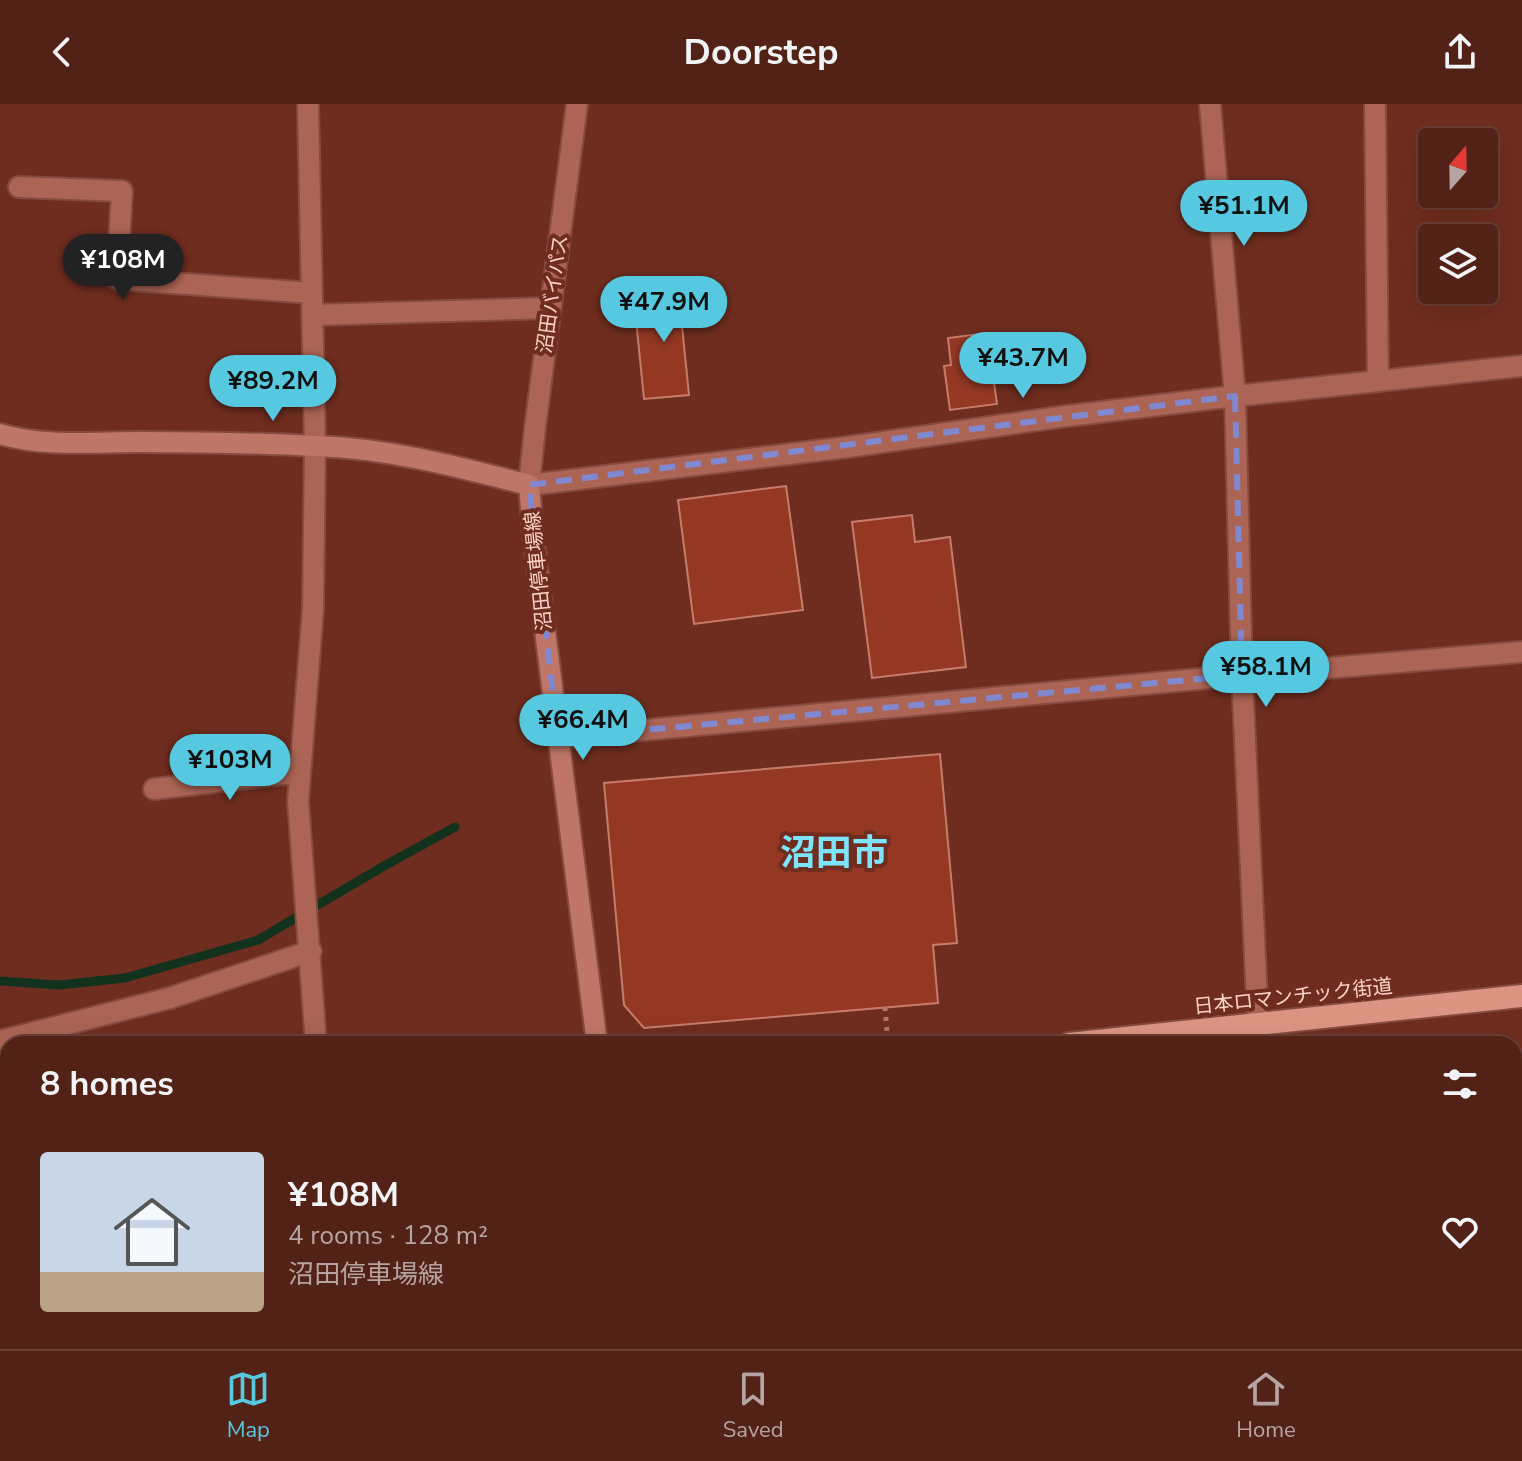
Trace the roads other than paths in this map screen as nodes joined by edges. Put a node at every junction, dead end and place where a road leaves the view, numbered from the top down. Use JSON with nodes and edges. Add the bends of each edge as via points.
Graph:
{"nodes":[{"id":1,"x":308,"y":104,"type":"edge"},
{"id":2,"x":577,"y":104,"type":"edge"},
{"id":3,"x":1210,"y":104,"type":"edge"},
{"id":4,"x":1375,"y":104,"type":"edge"},
{"id":5,"x":19,"y":187,"type":"dead end"},
{"id":6,"x":312,"y":293,"type":"junction"},
{"id":7,"x":550,"y":308,"type":"junction"},
{"id":8,"x":312,"y":315,"type":"junction"},
{"id":9,"x":1522,"y":366,"type":"edge"},
{"id":10,"x":1378,"y":381,"type":"junction"},
{"id":11,"x":1235,"y":396,"type":"junction"},
{"id":12,"x":0,"y":434,"type":"edge"},
{"id":13,"x":315,"y":446,"type":"junction"},
{"id":14,"x":529,"y":485,"type":"junction"},
{"id":15,"x":1522,"y":652,"type":"edge"},
{"id":16,"x":1242,"y":675,"type":"junction"},
{"id":17,"x":558,"y":738,"type":"junction"},
{"id":18,"x":300,"y":772,"type":"junction"},
{"id":19,"x":154,"y":789,"type":"dead end"},
{"id":20,"x":311,"y":951,"type":"junction"},
{"id":21,"x":1522,"y":996,"type":"edge"},
{"id":22,"x":1258,"y":1034,"type":"edge"},
{"id":23,"x":20,"y":1036,"type":"edge"},
{"id":24,"x":316,"y":1036,"type":"edge"},
{"id":25,"x":596,"y":1036,"type":"edge"},
{"id":26,"x":1220,"y":1036,"type":"edge"}],
"edges":[{"from":1,"to":6,"type":"street"},
{"from":2,"to":7,"type":"street","name":"沼田バイパス"},
{"from":3,"to":11,"type":"street"},
{"from":4,"to":10,"type":"street"},
{"from":5,"to":6,"type":"street","via":[[122,191],[117,279]]},
{"from":6,"to":8,"type":"street"},
{"from":7,"to":8,"type":"street"},
{"from":7,"to":14,"type":"street","name":"沼田バイパス"},
{"from":8,"to":13,"type":"street"},
{"from":9,"to":10,"type":"street"},
{"from":10,"to":11,"type":"street"},
{"from":11,"to":14,"type":"street"},
{"from":11,"to":16,"type":"street"},
{"from":12,"to":13,"type":"main road","name":"沼田停車場線","via":[[47,442]]},
{"from":13,"to":14,"type":"main road","name":"沼田停車場線","via":[[441,463]]},
{"from":13,"to":18,"type":"street","via":[[313,609]]},
{"from":14,"to":17,"type":"main road","name":"沼田停車場線"},
{"from":15,"to":16,"type":"street"},
{"from":16,"to":17,"type":"street"},
{"from":16,"to":22,"type":"street"},
{"from":17,"to":25,"type":"main road","name":"沼田停車場線"},
{"from":18,"to":19,"type":"street"},
{"from":18,"to":20,"type":"street"},
{"from":20,"to":23,"type":"street","via":[[170,998]]},
{"from":20,"to":24,"type":"street"},
{"from":21,"to":22,"type":"highway","name":"日本ロマンチック街道"},
{"from":22,"to":26,"type":"highway","name":"日本ロマンチック街道"}]}
